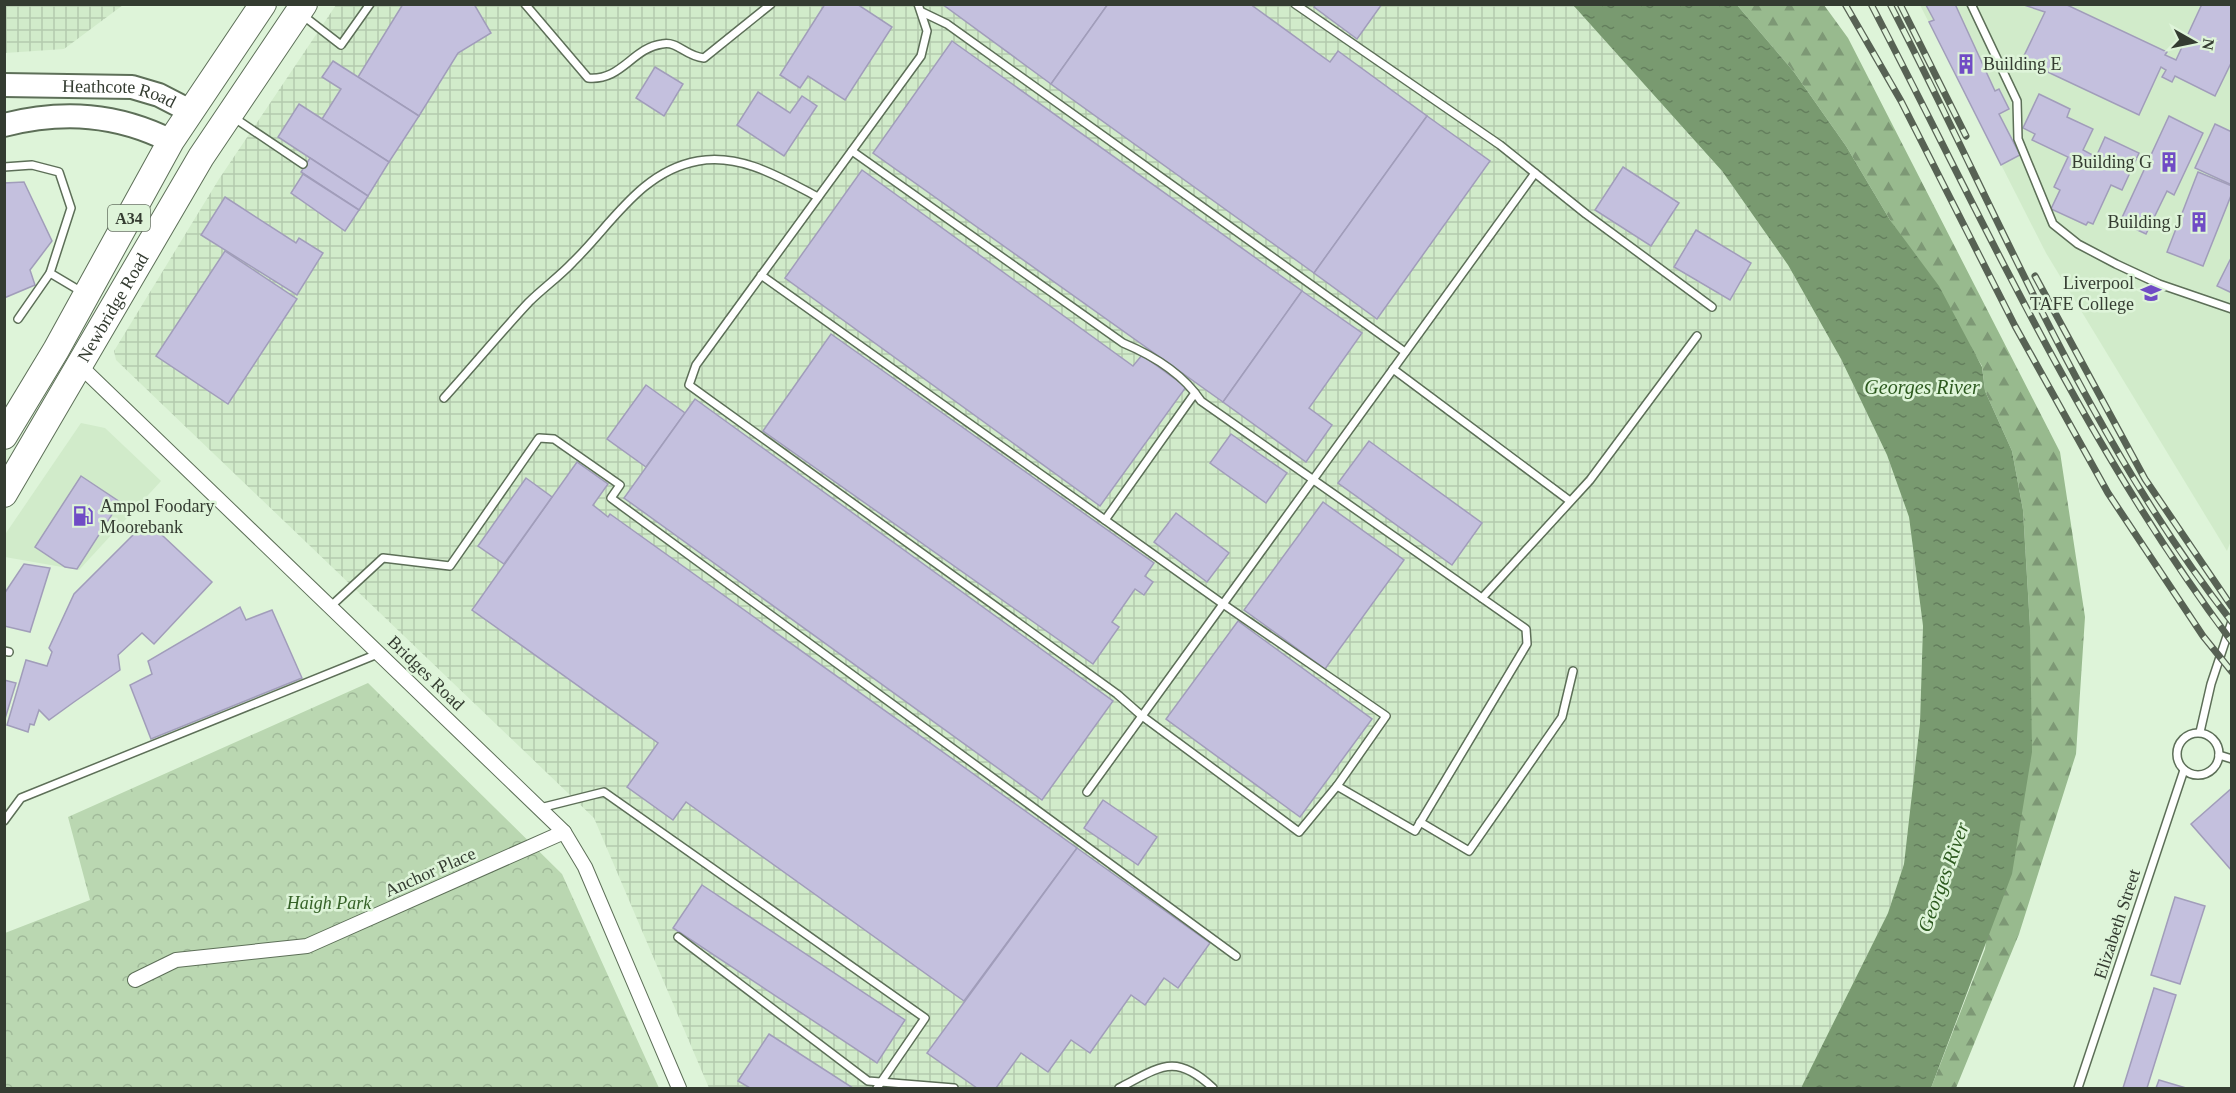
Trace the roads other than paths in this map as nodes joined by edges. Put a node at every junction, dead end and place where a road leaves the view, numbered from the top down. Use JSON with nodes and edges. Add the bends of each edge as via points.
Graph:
{"nodes":[{"id":1,"x":263,"y":4,"type":"edge"},
{"id":2,"x":370,"y":4,"type":"edge"},
{"id":3,"x":525,"y":4,"type":"edge"},
{"id":4,"x":771,"y":4,"type":"edge"},
{"id":5,"x":1295,"y":4,"type":"edge"},
{"id":6,"x":1971,"y":4,"type":"edge"},
{"id":7,"x":302,"y":8,"type":"edge"},
{"id":8,"x":920,"y":8,"type":"edge"},
{"id":9,"x":4,"y":85,"type":"edge"},
{"id":10,"x":190,"y":111,"type":"junction"},
{"id":11,"x":229,"y":115,"type":"junction"},
{"id":12,"x":4,"y":116,"type":"edge"},
{"id":13,"x":42,"y":117,"type":"junction"},
{"id":14,"x":4,"y":125,"type":"edge"},
{"id":15,"x":171,"y":141,"type":"junction"},
{"id":16,"x":204,"y":151,"type":"junction"},
{"id":17,"x":852,"y":151,"type":"junction"},
{"id":18,"x":303,"y":164,"type":"dead end"},
{"id":19,"x":4,"y":167,"type":"edge"},
{"id":20,"x":1535,"y":173,"type":"junction"},
{"id":21,"x":818,"y":197,"type":"junction"},
{"id":22,"x":50,"y":273,"type":"junction"},
{"id":23,"x":761,"y":275,"type":"junction"},
{"id":24,"x":87,"y":295,"type":"junction"},
{"id":25,"x":1712,"y":307,"type":"dead end"},
{"id":26,"x":2232,"y":309,"type":"edge"},
{"id":27,"x":18,"y":319,"type":"dead end"},
{"id":28,"x":1697,"y":336,"type":"dead end"},
{"id":29,"x":56,"y":350,"type":"junction"},
{"id":30,"x":1405,"y":352,"type":"junction"},
{"id":31,"x":80,"y":364,"type":"junction"},
{"id":32,"x":1393,"y":369,"type":"junction"},
{"id":33,"x":1195,"y":393,"type":"junction"},
{"id":34,"x":444,"y":398,"type":"dead end"},
{"id":35,"x":4,"y":436,"type":"edge"},
{"id":36,"x":1314,"y":479,"type":"junction"},
{"id":37,"x":4,"y":494,"type":"edge"},
{"id":38,"x":1570,"y":501,"type":"junction"},
{"id":39,"x":1105,"y":520,"type":"junction"},
{"id":40,"x":1482,"y":598,"type":"junction"},
{"id":41,"x":1223,"y":604,"type":"junction"},
{"id":42,"x":330,"y":606,"type":"junction"},
{"id":43,"x":2232,"y":621,"type":"edge"},
{"id":44,"x":380,"y":653,"type":"junction"},
{"id":45,"x":1574,"y":671,"type":"dead end"},
{"id":46,"x":1142,"y":716,"type":"junction"},
{"id":47,"x":2200,"y":732,"type":"junction"},
{"id":48,"x":2219,"y":755,"type":"junction"},
{"id":49,"x":2232,"y":759,"type":"edge"},
{"id":50,"x":2184,"y":770,"type":"junction"},
{"id":51,"x":1337,"y":786,"type":"junction"},
{"id":52,"x":1087,"y":792,"type":"dead end"},
{"id":53,"x":540,"y":808,"type":"junction"},
{"id":54,"x":4,"y":821,"type":"edge"},
{"id":55,"x":1420,"y":822,"type":"junction"},
{"id":56,"x":564,"y":832,"type":"junction"},
{"id":57,"x":678,"y":937,"type":"dead end"},
{"id":58,"x":1236,"y":956,"type":"dead end"},
{"id":59,"x":135,"y":980,"type":"dead end"},
{"id":60,"x":882,"y":1081,"type":"junction"},
{"id":61,"x":679,"y":1089,"type":"edge"},
{"id":62,"x":877,"y":1089,"type":"edge"},
{"id":63,"x":954,"y":1089,"type":"edge"},
{"id":64,"x":1119,"y":1089,"type":"edge"},
{"id":65,"x":1213,"y":1089,"type":"edge"},
{"id":66,"x":2078,"y":1089,"type":"edge"}],
"edges":[{"from":1,"to":10,"type":"highway","name":"Newbridge Road","number":"A34"},
{"from":2,"to":7,"type":"lane","via":[[341,45]]},
{"from":3,"to":4,"type":"lane","via":[[588,78],[600,79],[662,44],[675,45],[691,57],[704,58]]},
{"from":5,"to":20,"type":"lane"},
{"from":6,"to":26,"type":"lane","via":[[2017,101],[2018,139],[2053,224],[2116,264],[2159,284]]},
{"from":7,"to":11,"type":"highway","name":"Newbridge Road","number":"A34"},
{"from":8,"to":17,"type":"lane","via":[[927,31],[921,56]]},
{"from":8,"to":30,"type":"lane"},
{"from":9,"to":10,"type":"main road","name":"Heathcote Road","via":[[132,87]]},
{"from":10,"to":15,"type":"highway","name":"Newbridge Road","number":"A34"},
{"from":10,"to":16,"type":"highway","name":"Heathcote Road","via":[[204,127]]},
{"from":11,"to":16,"type":"highway","name":"Newbridge Road","number":"A34"},
{"from":11,"to":18,"type":"lane"},
{"from":12,"to":13,"type":"main road"},
{"from":13,"to":14,"type":"main road","name":"Heathcote Road"},
{"from":13,"to":15,"type":"main road","name":"Heathcote Road","via":[[114,118]]},
{"from":15,"to":16,"type":"highway","name":"Heathcote Road"},
{"from":15,"to":24,"type":"highway","name":"Newbridge Road","number":"A34"},
{"from":16,"to":31,"type":"highway","name":"Newbridge Road","number":"A34"},
{"from":17,"to":21,"type":"lane"},
{"from":17,"to":33,"type":"lane","via":[[1122,343],[1143,351],[1189,384]]},
{"from":19,"to":22,"type":"lane","via":[[32,165],[59,172],[71,208]]},
{"from":20,"to":25,"type":"lane"},
{"from":20,"to":30,"type":"lane"},
{"from":21,"to":23,"type":"lane"},
{"from":21,"to":34,"type":"lane","via":[[765,170],[735,161],[698,161],[661,174],[623,206]]},
{"from":22,"to":24,"type":"lane"},
{"from":22,"to":27,"type":"lane"},
{"from":23,"to":39,"type":"lane"},
{"from":23,"to":46,"type":"lane","via":[[696,365],[689,385],[1117,694]]},
{"from":24,"to":29,"type":"highway","name":"Newbridge Road","number":"A34"},
{"from":28,"to":38,"type":"lane","via":[[1590,480]]},
{"from":29,"to":31,"type":"street","name":"Bridges Road"},
{"from":29,"to":35,"type":"highway","name":"Newbridge Road","number":"A34"},
{"from":30,"to":32,"type":"lane"},
{"from":31,"to":37,"type":"highway","name":"Newbridge Road","number":"A34"},
{"from":31,"to":42,"type":"street","name":"Bridges Road"},
{"from":32,"to":36,"type":"lane"},
{"from":32,"to":38,"type":"lane"},
{"from":33,"to":36,"type":"lane"},
{"from":33,"to":39,"type":"lane"},
{"from":36,"to":40,"type":"lane"},
{"from":36,"to":41,"type":"lane"},
{"from":38,"to":40,"type":"lane"},
{"from":39,"to":41,"type":"lane"},
{"from":40,"to":55,"type":"lane","via":[[1526,629],[1527,644]]},
{"from":41,"to":46,"type":"lane"},
{"from":41,"to":51,"type":"lane","via":[[1386,716]]},
{"from":42,"to":44,"type":"street","name":"Bridges Road"},
{"from":42,"to":58,"type":"lane","via":[[383,558],[450,566],[539,438],[554,439],[620,485],[611,498]]},
{"from":43,"to":47,"type":"lane"},
{"from":44,"to":53,"type":"street","name":"Bridges Road"},
{"from":44,"to":54,"type":"lane","via":[[21,798]]},
{"from":45,"to":55,"type":"lane","via":[[1562,717],[1469,850]]},
{"from":46,"to":51,"type":"lane","via":[[1299,832]]},
{"from":46,"to":52,"type":"lane"},
{"from":47,"to":48,"type":"lane","via":[[2216,743]]},
{"from":47,"to":50,"type":"lane","via":[[2187,735],[2179,746],[2178,759]]},
{"from":48,"to":49,"type":"lane"},
{"from":48,"to":50,"type":"lane","via":[[2214,768],[2203,774]]},
{"from":50,"to":66,"type":"lane","name":"Elizabeth Street"},
{"from":51,"to":55,"type":"lane","via":[[1415,831]]},
{"from":53,"to":56,"type":"street","name":"Bridges Road"},
{"from":53,"to":60,"type":"lane","via":[[604,792],[925,1018]]},
{"from":56,"to":59,"type":"street","name":"Anchor Place","via":[[307,946],[176,960]]},
{"from":56,"to":61,"type":"street","name":"Bridges Road","via":[[585,867]]},
{"from":57,"to":60,"type":"lane","via":[[868,1081]]},
{"from":60,"to":62,"type":"lane"},
{"from":60,"to":63,"type":"lane"},
{"from":64,"to":65,"type":"lane","via":[[1159,1068],[1177,1066],[1196,1072]]}]}
